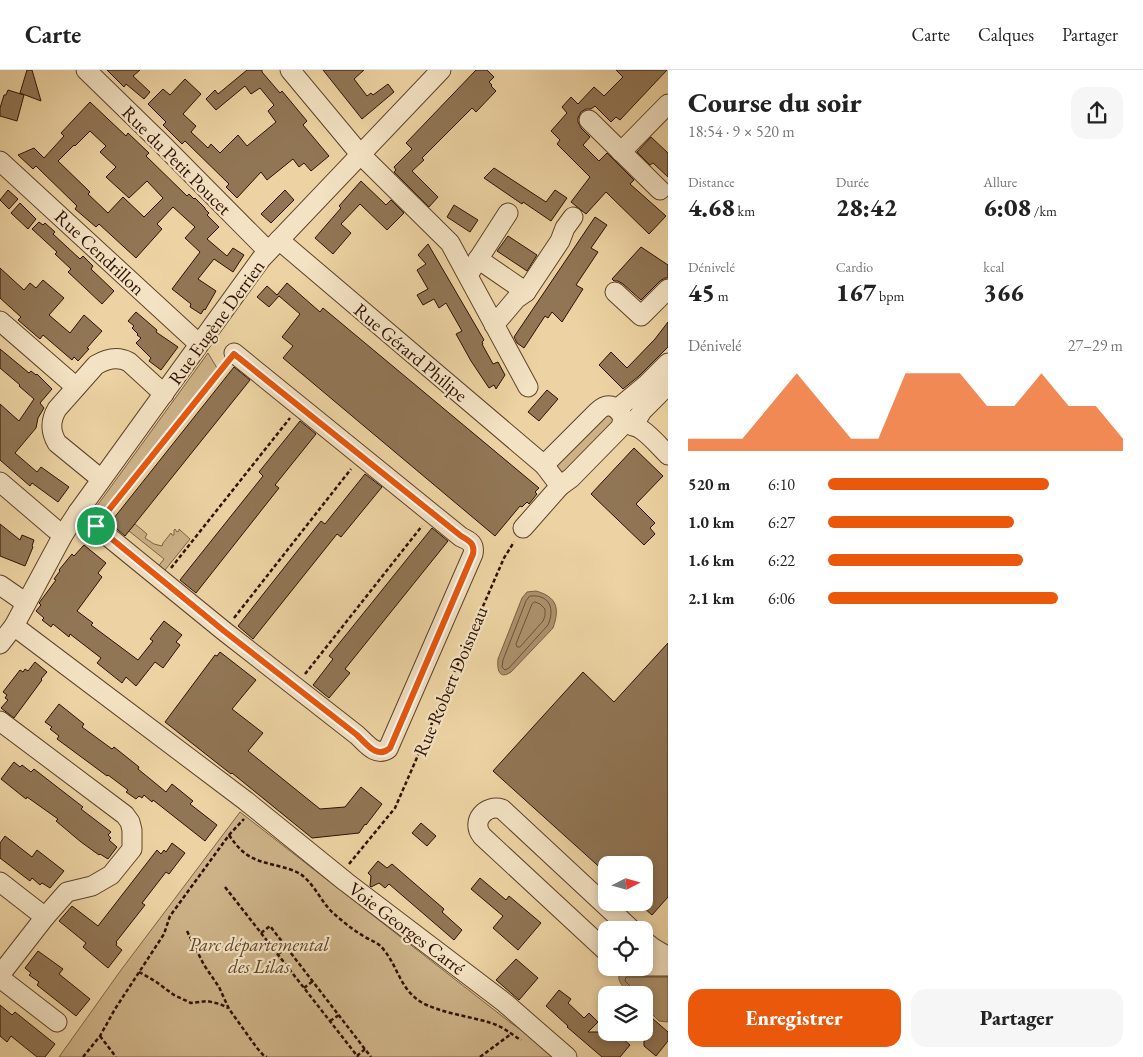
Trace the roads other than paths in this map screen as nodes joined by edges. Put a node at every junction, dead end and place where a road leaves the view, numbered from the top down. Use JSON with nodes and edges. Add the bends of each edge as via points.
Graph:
{"nodes":[{"id":1,"x":86,"y":70,"type":"edge"},
{"id":2,"x":290,"y":70,"type":"edge"},
{"id":3,"x":442,"y":70,"type":"edge"},
{"id":4,"x":668,"y":104,"type":"edge"},
{"id":5,"x":588,"y":120,"type":"dead end"},
{"id":6,"x":621,"y":152,"type":"junction"},
{"id":7,"x":360,"y":154,"type":"junction"},
{"id":8,"x":0,"y":161,"type":"edge"},
{"id":9,"x":660,"y":190,"type":"dead end"},
{"id":10,"x":508,"y":213,"type":"dead end"},
{"id":11,"x":573,"y":217,"type":"dead end"},
{"id":12,"x":273,"y":246,"type":"junction"},
{"id":13,"x":478,"y":259,"type":"junction"},
{"id":14,"x":468,"y":275,"type":"junction"},
{"id":15,"x":668,"y":289,"type":"edge"},
{"id":16,"x":526,"y":292,"type":"junction"},
{"id":17,"x":615,"y":292,"type":"dead end"},
{"id":18,"x":0,"y":321,"type":"edge"},
{"id":19,"x":494,"y":325,"type":"junction"},
{"id":20,"x":199,"y":344,"type":"junction"},
{"id":21,"x":234,"y":354,"type":"road end"},
{"id":22,"x":668,"y":363,"type":"edge"},
{"id":23,"x":668,"y":384,"type":"edge"},
{"id":24,"x":528,"y":386,"type":"dead end"},
{"id":25,"x":76,"y":387,"type":"junction"},
{"id":26,"x":164,"y":394,"type":"junction"},
{"id":27,"x":624,"y":418,"type":"junction"},
{"id":28,"x":668,"y":455,"type":"edge"},
{"id":29,"x":544,"y":465,"type":"junction"},
{"id":30,"x":101,"y":479,"type":"junction"},
{"id":31,"x":0,"y":482,"type":"edge"},
{"id":32,"x":560,"y":486,"type":"junction"},
{"id":33,"x":78,"y":512,"type":"junction"},
{"id":34,"x":523,"y":528,"type":"road end"},
{"id":35,"x":63,"y":534,"type":"junction"},
{"id":36,"x":0,"y":585,"type":"edge"},
{"id":37,"x":26,"y":603,"type":"junction"},
{"id":38,"x":4,"y":636,"type":"edge"},
{"id":39,"x":0,"y":721,"type":"edge"},
{"id":40,"x":0,"y":882,"type":"edge"},
{"id":41,"x":45,"y":917,"type":"junction"},
{"id":42,"x":622,"y":921,"type":"edge"},
{"id":43,"x":598,"y":944,"type":"edge"},
{"id":44,"x":653,"y":949,"type":"edge"},
{"id":45,"x":668,"y":956,"type":"edge"},
{"id":46,"x":653,"y":966,"type":"edge"},
{"id":47,"x":668,"y":966,"type":"edge"},
{"id":48,"x":0,"y":977,"type":"edge"},
{"id":49,"x":57,"y":1022,"type":"dead end"},
{"id":50,"x":566,"y":1057,"type":"edge"}],
"edges":[{"from":1,"to":12,"type":"street","name":"Rue du Petit Poucet"},
{"from":2,"to":7,"type":"street"},
{"from":3,"to":7,"type":"street","name":"Rue Eugène Derrien"},
{"from":4,"to":6,"type":"street"},
{"from":5,"to":6,"type":"street"},
{"from":6,"to":9,"type":"street"},
{"from":7,"to":12,"type":"street","name":"Rue Eugène Derrien"},
{"from":7,"to":14,"type":"street","via":[[450,243]]},
{"from":8,"to":20,"type":"street","name":"Rue Cendrillon"},
{"from":10,"to":13,"type":"street"},
{"from":11,"to":16,"type":"street"},
{"from":12,"to":20,"type":"street","name":"Rue Eugène Derrien"},
{"from":12,"to":29,"type":"street","name":"Rue Gérard Philipe"},
{"from":13,"to":14,"type":"street"},
{"from":13,"to":16,"type":"street"},
{"from":14,"to":19,"type":"street"},
{"from":15,"to":17,"type":"street","via":[[641,316]]},
{"from":16,"to":19,"type":"street"},
{"from":18,"to":25,"type":"street"},
{"from":19,"to":24,"type":"street"},
{"from":20,"to":26,"type":"street","name":"Rue Eugène Derrien"},
{"from":21,"to":33,"type":"street","via":[[471,542],[474,548],[388,749],[384,752],[373,750]]},
{"from":22,"to":27,"type":"street","via":[[647,384]]},
{"from":23,"to":27,"type":"street","via":[[642,411]]},
{"from":25,"to":26,"type":"street","via":[[99,363],[122,359]]},
{"from":25,"to":30,"type":"street","via":[[53,415],[53,436],[62,448]]},
{"from":26,"to":30,"type":"street","name":"Rue Eugène Derrien"},
{"from":27,"to":28,"type":"street"},
{"from":27,"to":29,"type":"street","via":[[608,406],[602,408]]},
{"from":27,"to":32,"type":"street","via":[[621,427]]},
{"from":29,"to":32,"type":"street","name":"Rue Gérard Philipe"},
{"from":30,"to":33,"type":"street","name":"Rue Eugène Derrien"},
{"from":31,"to":35,"type":"street"},
{"from":32,"to":34,"type":"street"},
{"from":33,"to":35,"type":"street","name":"Rue Eugène Derrien"},
{"from":35,"to":37,"type":"street","name":"Rue Eugène Derrien"},
{"from":36,"to":37,"type":"street"},
{"from":37,"to":38,"type":"street","name":"Rue Eugène Derrien"},
{"from":38,"to":50,"type":"street","name":"Voie Georges Carré","via":[[248,803],[505,1003]]},
{"from":39,"to":41,"type":"street","via":[[125,815],[132,830],[132,849],[111,876],[92,886],[66,892]]},
{"from":40,"to":41,"type":"street"},
{"from":41,"to":48,"type":"street"},
{"from":42,"to":43,"type":"street","via":[[502,809],[496,807],[484,812],[477,823],[479,833]]},
{"from":44,"to":45,"type":"street"},
{"from":46,"to":47,"type":"street"},
{"from":48,"to":49,"type":"street"}]}
